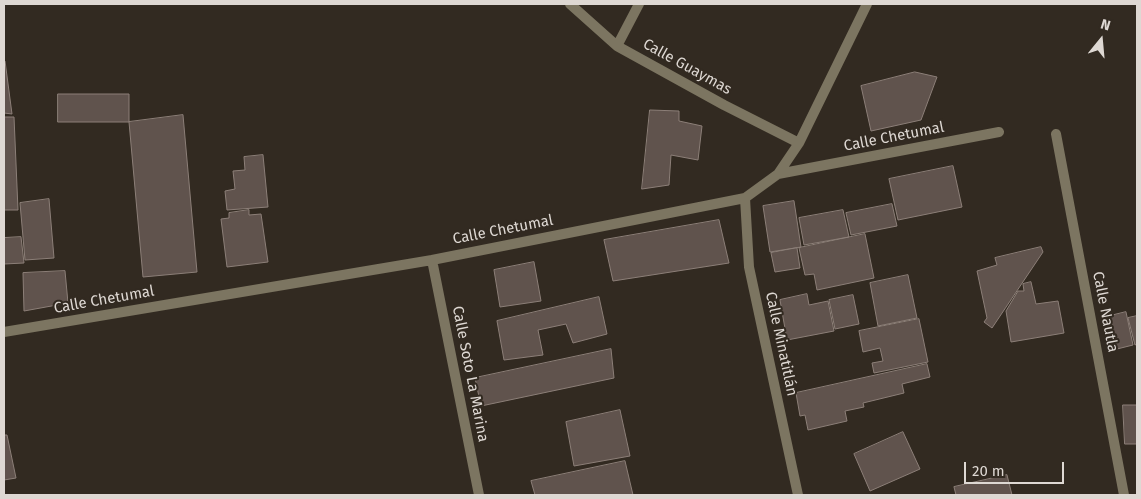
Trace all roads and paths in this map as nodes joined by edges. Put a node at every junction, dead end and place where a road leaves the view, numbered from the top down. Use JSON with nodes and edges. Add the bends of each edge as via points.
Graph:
{"nodes":[{"id":1,"x":570,"y":4,"type":"edge"},
{"id":2,"x":639,"y":4,"type":"edge"},
{"id":3,"x":867,"y":4,"type":"edge"},
{"id":4,"x":617,"y":46,"type":"junction"},
{"id":5,"x":999,"y":132,"type":"dead end"},
{"id":6,"x":1056,"y":134,"type":"dead end"},
{"id":7,"x":799,"y":143,"type":"junction"},
{"id":8,"x":778,"y":174,"type":"junction"},
{"id":9,"x":745,"y":198,"type":"junction"},
{"id":10,"x":432,"y":260,"type":"junction"},
{"id":11,"x":4,"y":332,"type":"edge"},
{"id":12,"x":479,"y":495,"type":"edge"},
{"id":13,"x":798,"y":495,"type":"edge"},
{"id":14,"x":1124,"y":495,"type":"edge"}],
"edges":[{"from":1,"to":4,"type":"street","name":"Calle Guaymas"},
{"from":2,"to":4,"type":"street"},
{"from":3,"to":7,"type":"street"},
{"from":4,"to":7,"type":"street","name":"Calle Guaymas"},
{"from":5,"to":8,"type":"street","name":"Calle Chetumal"},
{"from":6,"to":14,"type":"street","name":"Calle Nautla"},
{"from":7,"to":8,"type":"street"},
{"from":8,"to":9,"type":"street","name":"Calle Chetumal"},
{"from":9,"to":10,"type":"street","name":"Calle Chetumal"},
{"from":9,"to":13,"type":"street","name":"Calle Minatitlán","via":[[749,266]]},
{"from":10,"to":11,"type":"street","name":"Calle Chetumal"},
{"from":10,"to":12,"type":"street","name":"Calle Soto La Marina"}]}
